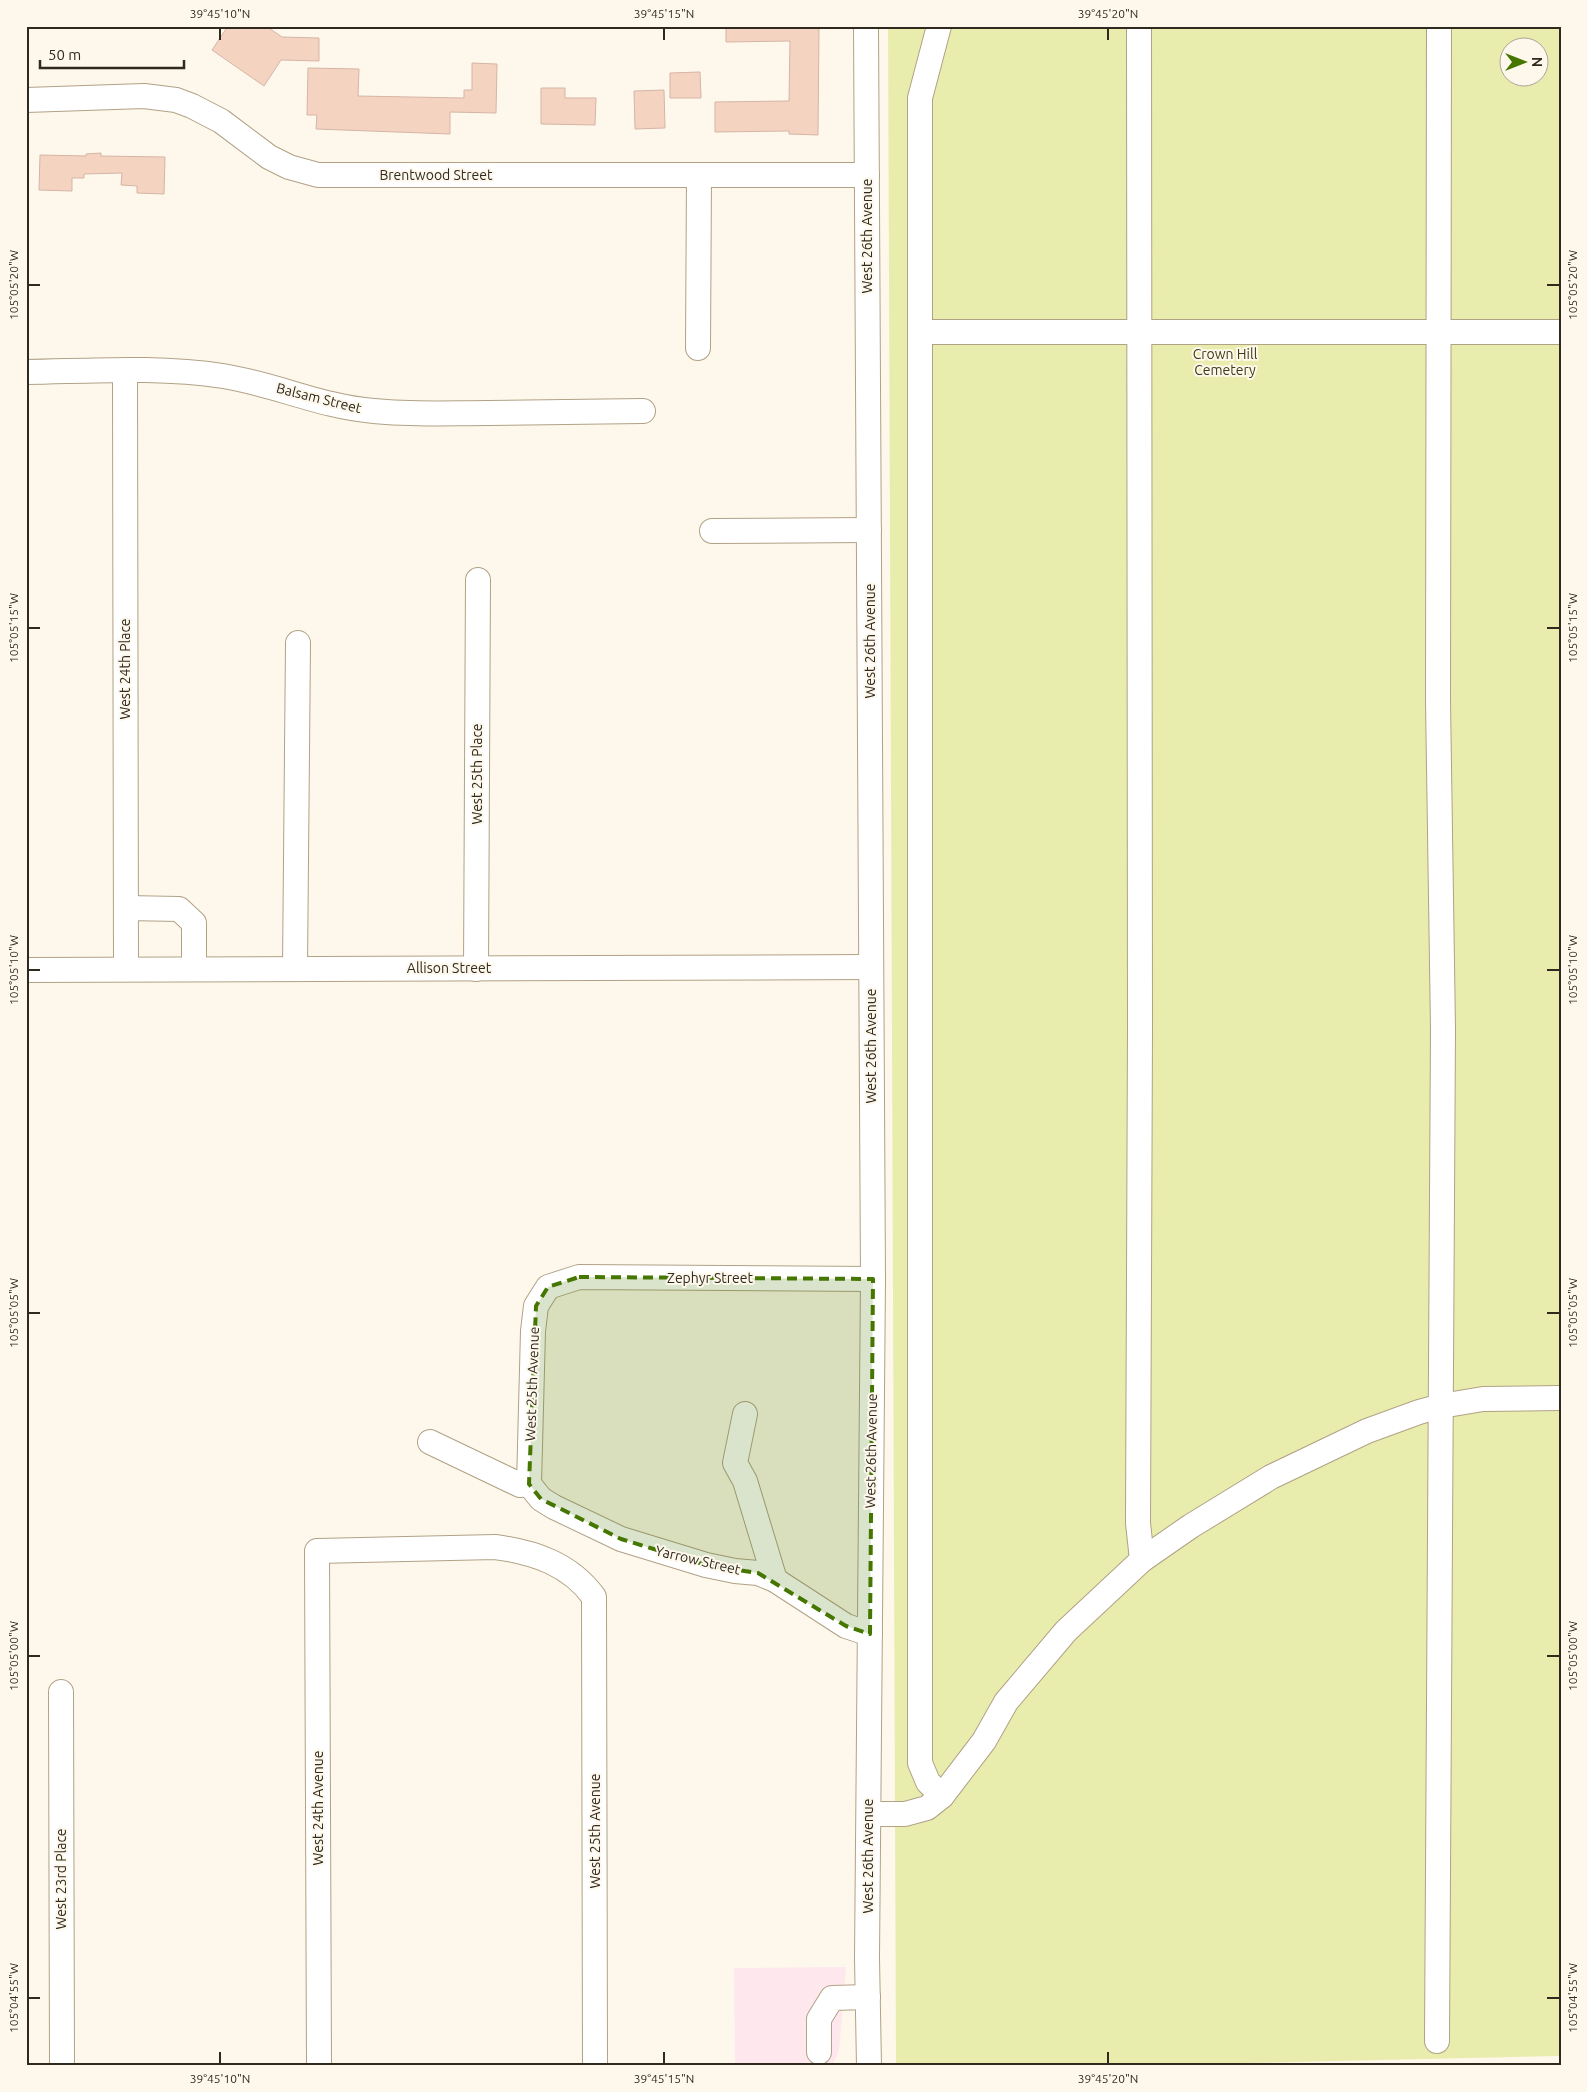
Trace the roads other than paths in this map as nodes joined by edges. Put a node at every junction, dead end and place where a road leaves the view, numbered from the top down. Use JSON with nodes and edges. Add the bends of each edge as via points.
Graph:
{"nodes":[{"id":1,"x":866,"y":26,"type":"edge"},
{"id":2,"x":939,"y":26,"type":"edge"},
{"id":3,"x":1139,"y":26,"type":"edge"},
{"id":4,"x":1439,"y":26,"type":"edge"},
{"id":5,"x":26,"y":100,"type":"edge"},
{"id":6,"x":699,"y":175,"type":"junction"},
{"id":7,"x":867,"y":175,"type":"junction"},
{"id":8,"x":1141,"y":331,"type":"junction"},
{"id":9,"x":1440,"y":331,"type":"junction"},
{"id":10,"x":920,"y":332,"type":"junction"},
{"id":11,"x":1561,"y":332,"type":"edge"},
{"id":12,"x":698,"y":348,"type":"dead end"},
{"id":13,"x":125,"y":370,"type":"junction"},
{"id":14,"x":26,"y":372,"type":"edge"},
{"id":15,"x":643,"y":411,"type":"dead end"},
{"id":16,"x":869,"y":530,"type":"junction"},
{"id":17,"x":712,"y":531,"type":"dead end"},
{"id":18,"x":478,"y":580,"type":"dead end"},
{"id":19,"x":298,"y":643,"type":"dead end"},
{"id":20,"x":126,"y":908,"type":"junction"},
{"id":21,"x":871,"y":967,"type":"junction"},
{"id":22,"x":295,"y":968,"type":"junction"},
{"id":23,"x":126,"y":969,"type":"junction"},
{"id":24,"x":194,"y":969,"type":"junction"},
{"id":25,"x":476,"y":969,"type":"junction"},
{"id":26,"x":26,"y":970,"type":"edge"},
{"id":27,"x":873,"y":1278,"type":"junction"},
{"id":28,"x":548,"y":1287,"type":"joint"},
{"id":29,"x":1561,"y":1398,"type":"edge"},
{"id":30,"x":1441,"y":1406,"type":"junction"},
{"id":31,"x":745,"y":1414,"type":"dead end"},
{"id":32,"x":430,"y":1442,"type":"dead end"},
{"id":33,"x":529,"y":1484,"type":"junction"},
{"id":34,"x":1142,"y":1560,"type":"junction"},
{"id":35,"x":775,"y":1580,"type":"junction"},
{"id":36,"x":594,"y":1597,"type":"joint"},
{"id":37,"x":870,"y":1634,"type":"junction"},
{"id":38,"x":61,"y":1692,"type":"dead end"},
{"id":39,"x":942,"y":1796,"type":"junction"},
{"id":40,"x":869,"y":1814,"type":"junction"},
{"id":41,"x":868,"y":1997,"type":"junction"},
{"id":42,"x":1437,"y":2041,"type":"dead end"},
{"id":43,"x":818,"y":2052,"type":"dead end"},
{"id":44,"x":62,"y":2066,"type":"edge"},
{"id":45,"x":319,"y":2066,"type":"edge"},
{"id":46,"x":595,"y":2066,"type":"edge"},
{"id":47,"x":869,"y":2066,"type":"edge"}],
"edges":[{"from":1,"to":7,"type":"street","name":"West 26th Avenue"},
{"from":2,"to":10,"type":"street","via":[[920,98]]},
{"from":3,"to":8,"type":"street"},
{"from":4,"to":9,"type":"street"},
{"from":5,"to":6,"type":"street","name":"Brentwood Street","via":[[144,96],[176,100],[221,121],[289,168],[318,175]]},
{"from":6,"to":7,"type":"street","name":"Brentwood Street"},
{"from":6,"to":12,"type":"street"},
{"from":7,"to":16,"type":"street","name":"West 26th Avenue"},
{"from":8,"to":9,"type":"street"},
{"from":8,"to":10,"type":"street"},
{"from":8,"to":34,"type":"street","via":[[1138,1523]]},
{"from":9,"to":11,"type":"street"},
{"from":9,"to":30,"type":"street"},
{"from":10,"to":39,"type":"street","via":[[920,1763],[928,1782]]},
{"from":13,"to":14,"type":"street","name":"Balsam Street"},
{"from":13,"to":15,"type":"street","name":"Balsam Street","via":[[223,376],[374,412]]},
{"from":13,"to":20,"type":"street","name":"West 24th Place"},
{"from":16,"to":17,"type":"street"},
{"from":16,"to":21,"type":"street","name":"West 26th Avenue"},
{"from":18,"to":25,"type":"street","name":"West 25th Place"},
{"from":19,"to":22,"type":"street"},
{"from":20,"to":23,"type":"street","name":"West 24th Place"},
{"from":20,"to":24,"type":"street","via":[[179,909],[194,923]]},
{"from":21,"to":25,"type":"street","name":"Allison Street"},
{"from":21,"to":27,"type":"street","name":"West 26th Avenue"},
{"from":22,"to":24,"type":"street","name":"Allison Street"},
{"from":22,"to":25,"type":"street","name":"Allison Street"},
{"from":23,"to":24,"type":"street","name":"Allison Street"},
{"from":23,"to":26,"type":"street","name":"Allison Street"},
{"from":27,"to":28,"type":"street","name":"Zephyr Street","via":[[579,1276]]},
{"from":27,"to":37,"type":"street","name":"West 26th Avenue"},
{"from":28,"to":33,"type":"street","name":"West 25th Avenue","via":[[536,1306],[533,1330]]},
{"from":29,"to":30,"type":"street","via":[[1483,1399]]},
{"from":30,"to":34,"type":"street","via":[[1367,1431],[1271,1477]]},
{"from":30,"to":42,"type":"street"},
{"from":31,"to":35,"type":"street","via":[[736,1462],[745,1481]]},
{"from":32,"to":33,"type":"street","via":[[520,1484]]},
{"from":33,"to":35,"type":"street","name":"Yarrow Street","via":[[541,1499],[554,1508],[621,1539],[706,1565],[758,1573]]},
{"from":34,"to":39,"type":"street","via":[[1066,1631],[1006,1702],[984,1741]]},
{"from":35,"to":37,"type":"street","name":"Yarrow Street","via":[[846,1626]]},
{"from":36,"to":45,"type":"street","name":"West 24th Avenue","via":[[573,1575],[538,1555],[518,1550],[495,1547],[317,1551]]},
{"from":36,"to":46,"type":"street","name":"West 25th Avenue"},
{"from":37,"to":40,"type":"street","name":"West 26th Avenue"},
{"from":38,"to":44,"type":"street","name":"West 23rd Place"},
{"from":39,"to":40,"type":"street","via":[[927,1808],[904,1814]]},
{"from":40,"to":41,"type":"street","name":"West 26th Avenue"},
{"from":41,"to":43,"type":"street","via":[[832,1998],[818,2019]]},
{"from":41,"to":47,"type":"street","name":"West 26th Avenue"}]}
